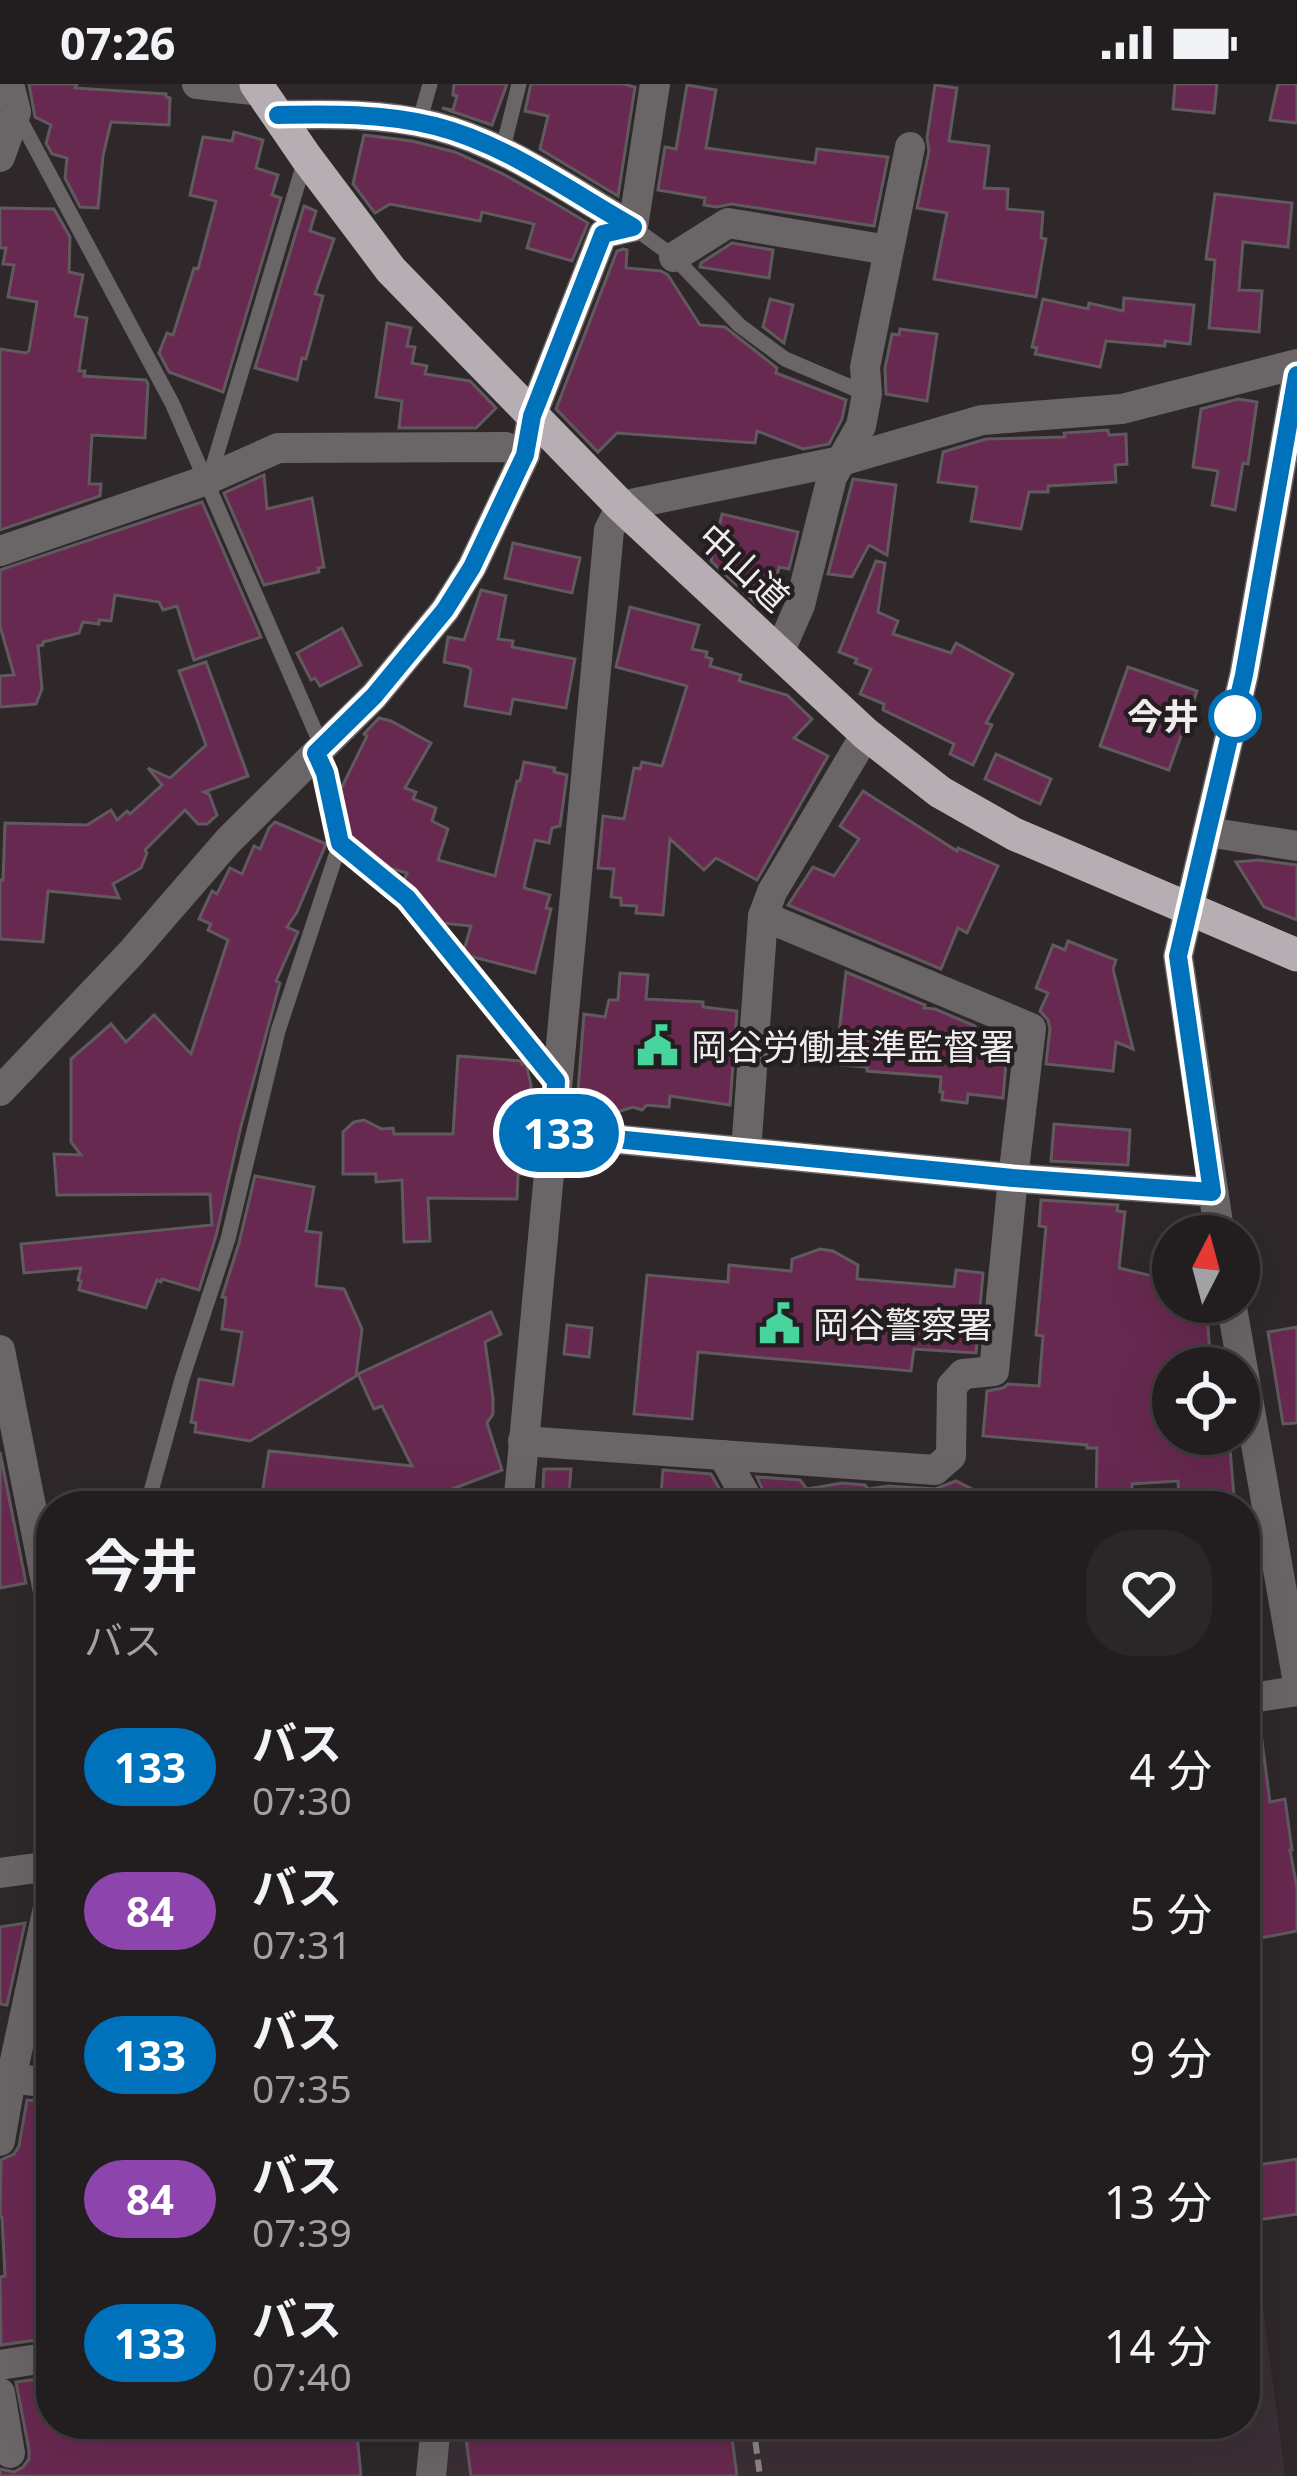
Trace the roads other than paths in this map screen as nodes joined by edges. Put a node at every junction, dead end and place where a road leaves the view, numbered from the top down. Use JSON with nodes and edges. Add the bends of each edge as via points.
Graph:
{"nodes":[{"id":1,"x":197,"y":84,"type":"edge"},
{"id":2,"x":430,"y":84,"type":"edge"},
{"id":3,"x":519,"y":84,"type":"edge"},
{"id":4,"x":656,"y":84,"type":"edge"},
{"id":5,"x":265,"y":97,"type":"edge"},
{"id":6,"x":12,"y":98,"type":"edge"},
{"id":7,"x":419,"y":123,"type":"junction"},
{"id":8,"x":910,"y":147,"type":"dead end"},
{"id":9,"x":502,"y":152,"type":"junction"},
{"id":10,"x":0,"y":157,"type":"edge"},
{"id":11,"x":306,"y":157,"type":"junction"},
{"id":12,"x":633,"y":227,"type":"junction"},
{"id":13,"x":888,"y":250,"type":"junction"},
{"id":14,"x":674,"y":256,"type":"junction"},
{"id":15,"x":1297,"y":364,"type":"edge"},
{"id":16,"x":1297,"y":375,"type":"edge"},
{"id":17,"x":867,"y":394,"type":"junction"},
{"id":18,"x":532,"y":416,"type":"junction"},
{"id":19,"x":525,"y":455,"type":"junction"},
{"id":20,"x":841,"y":461,"type":"junction"},
{"id":21,"x":206,"y":480,"type":"junction"},
{"id":22,"x":621,"y":506,"type":"junction"},
{"id":23,"x":0,"y":551,"type":"edge"},
{"id":24,"x":779,"y":653,"type":"junction"},
{"id":25,"x":866,"y":734,"type":"junction"},
{"id":26,"x":319,"y":750,"type":"junction"},
{"id":27,"x":1207,"y":832,"type":"junction"},
{"id":28,"x":340,"y":843,"type":"junction"},
{"id":29,"x":1297,"y":846,"type":"edge"},
{"id":30,"x":1189,"y":907,"type":"junction"},
{"id":31,"x":763,"y":916,"type":"junction"},
{"id":32,"x":1297,"y":955,"type":"edge"},
{"id":33,"x":556,"y":1081,"type":"junction"},
{"id":34,"x":0,"y":1091,"type":"edge"},
{"id":35,"x":554,"y":1133,"type":"junction"},
{"id":36,"x":746,"y":1152,"type":"junction"},
{"id":37,"x":1013,"y":1178,"type":"junction"},
{"id":38,"x":1212,"y":1192,"type":"junction"},
{"id":39,"x":1216,"y":1215,"type":"edge"},
{"id":40,"x":1235,"y":1323,"type":"edge"},
{"id":41,"x":0,"y":1350,"type":"edge"},
{"id":42,"x":523,"y":1441,"type":"junction"},
{"id":43,"x":723,"y":1455,"type":"junction"},
{"id":44,"x":151,"y":1491,"type":"edge"},
{"id":45,"x":519,"y":1491,"type":"edge"},
{"id":46,"x":743,"y":1491,"type":"edge"},
{"id":47,"x":36,"y":1531,"type":"edge"},
{"id":48,"x":1297,"y":1677,"type":"edge"},
{"id":49,"x":1297,"y":1691,"type":"edge"},
{"id":50,"x":1260,"y":1697,"type":"edge"},
{"id":51,"x":36,"y":1868,"type":"edge"},
{"id":52,"x":0,"y":1874,"type":"edge"},
{"id":53,"x":36,"y":1954,"type":"edge"},
{"id":54,"x":5,"y":2078,"type":"edge"},
{"id":55,"x":36,"y":2082,"type":"edge"},
{"id":56,"x":0,"y":2141,"type":"edge"},
{"id":57,"x":36,"y":2359,"type":"edge"},
{"id":58,"x":0,"y":2365,"type":"edge"},
{"id":59,"x":0,"y":2393,"type":"edge"},
{"id":60,"x":435,"y":2439,"type":"edge"},
{"id":61,"x":10,"y":2453,"type":"dead end"},
{"id":62,"x":431,"y":2476,"type":"edge"}],
"edges":[{"from":1,"to":5,"type":"street"},
{"from":2,"to":7,"type":"lane"},
{"from":3,"to":9,"type":"lane"},
{"from":4,"to":12,"type":"street"},
{"from":5,"to":7,"type":"street"},
{"from":5,"to":11,"type":"highway","name":"中山道"},
{"from":6,"to":10,"type":"street"},
{"from":6,"to":21,"type":"lane"},
{"from":7,"to":9,"type":"street"},
{"from":8,"to":13,"type":"street"},
{"from":9,"to":12,"type":"street"},
{"from":11,"to":18,"type":"highway","name":"中山道","via":[[391,270]]},
{"from":11,"to":21,"type":"lane"},
{"from":12,"to":14,"type":"lane"},
{"from":12,"to":18,"type":"street","via":[[603,234]]},
{"from":13,"to":14,"type":"street","via":[[728,223]]},
{"from":13,"to":17,"type":"street"},
{"from":14,"to":17,"type":"lane","via":[[739,326],[785,359]]},
{"from":15,"to":20,"type":"street","via":[[1122,409],[982,419]]},
{"from":16,"to":27,"type":"street"},
{"from":17,"to":20,"type":"street","via":[[861,427]]},
{"from":18,"to":19,"type":"street"},
{"from":18,"to":22,"type":"highway","name":"中山道"},
{"from":19,"to":21,"type":"street","via":[[506,447],[278,448]]},
{"from":19,"to":26,"type":"street","via":[[445,610]]},
{"from":20,"to":22,"type":"street"},
{"from":20,"to":24,"type":"street"},
{"from":21,"to":23,"type":"street"},
{"from":21,"to":26,"type":"lane"},
{"from":22,"to":24,"type":"highway","name":"中山道"},
{"from":22,"to":33,"type":"street","via":[[609,530]]},
{"from":24,"to":25,"type":"highway","name":"中山道"},
{"from":25,"to":30,"type":"highway","name":"中山道","via":[[940,793],[1014,834]]},
{"from":25,"to":31,"type":"street"},
{"from":26,"to":28,"type":"lane"},
{"from":26,"to":34,"type":"street"},
{"from":27,"to":29,"type":"street"},
{"from":27,"to":30,"type":"street"},
{"from":28,"to":33,"type":"lane","via":[[407,898]]},
{"from":28,"to":44,"type":"lane","via":[[278,1030],[228,1239]]},
{"from":30,"to":32,"type":"highway","name":"中山道"},
{"from":30,"to":38,"type":"street","via":[[1178,956]]},
{"from":31,"to":36,"type":"street"},
{"from":31,"to":37,"type":"street","via":[[1031,1028]]},
{"from":33,"to":35,"type":"street"},
{"from":35,"to":36,"type":"street"},
{"from":35,"to":42,"type":"street"},
{"from":36,"to":37,"type":"street"},
{"from":37,"to":38,"type":"street"},
{"from":37,"to":43,"type":"street","via":[[994,1371],[963,1374],[952,1386],[951,1456],[934,1470]]},
{"from":38,"to":39,"type":"street"},
{"from":40,"to":48,"type":"street"},
{"from":41,"to":47,"type":"street"},
{"from":42,"to":43,"type":"street"},
{"from":42,"to":45,"type":"street"},
{"from":43,"to":46,"type":"street"},
{"from":49,"to":50,"type":"street"},
{"from":51,"to":52,"type":"street"},
{"from":53,"to":54,"type":"street"},
{"from":54,"to":55,"type":"street"},
{"from":54,"to":56,"type":"street"},
{"from":57,"to":58,"type":"street"},
{"from":59,"to":61,"type":"street"},
{"from":60,"to":62,"type":"street"}]}
